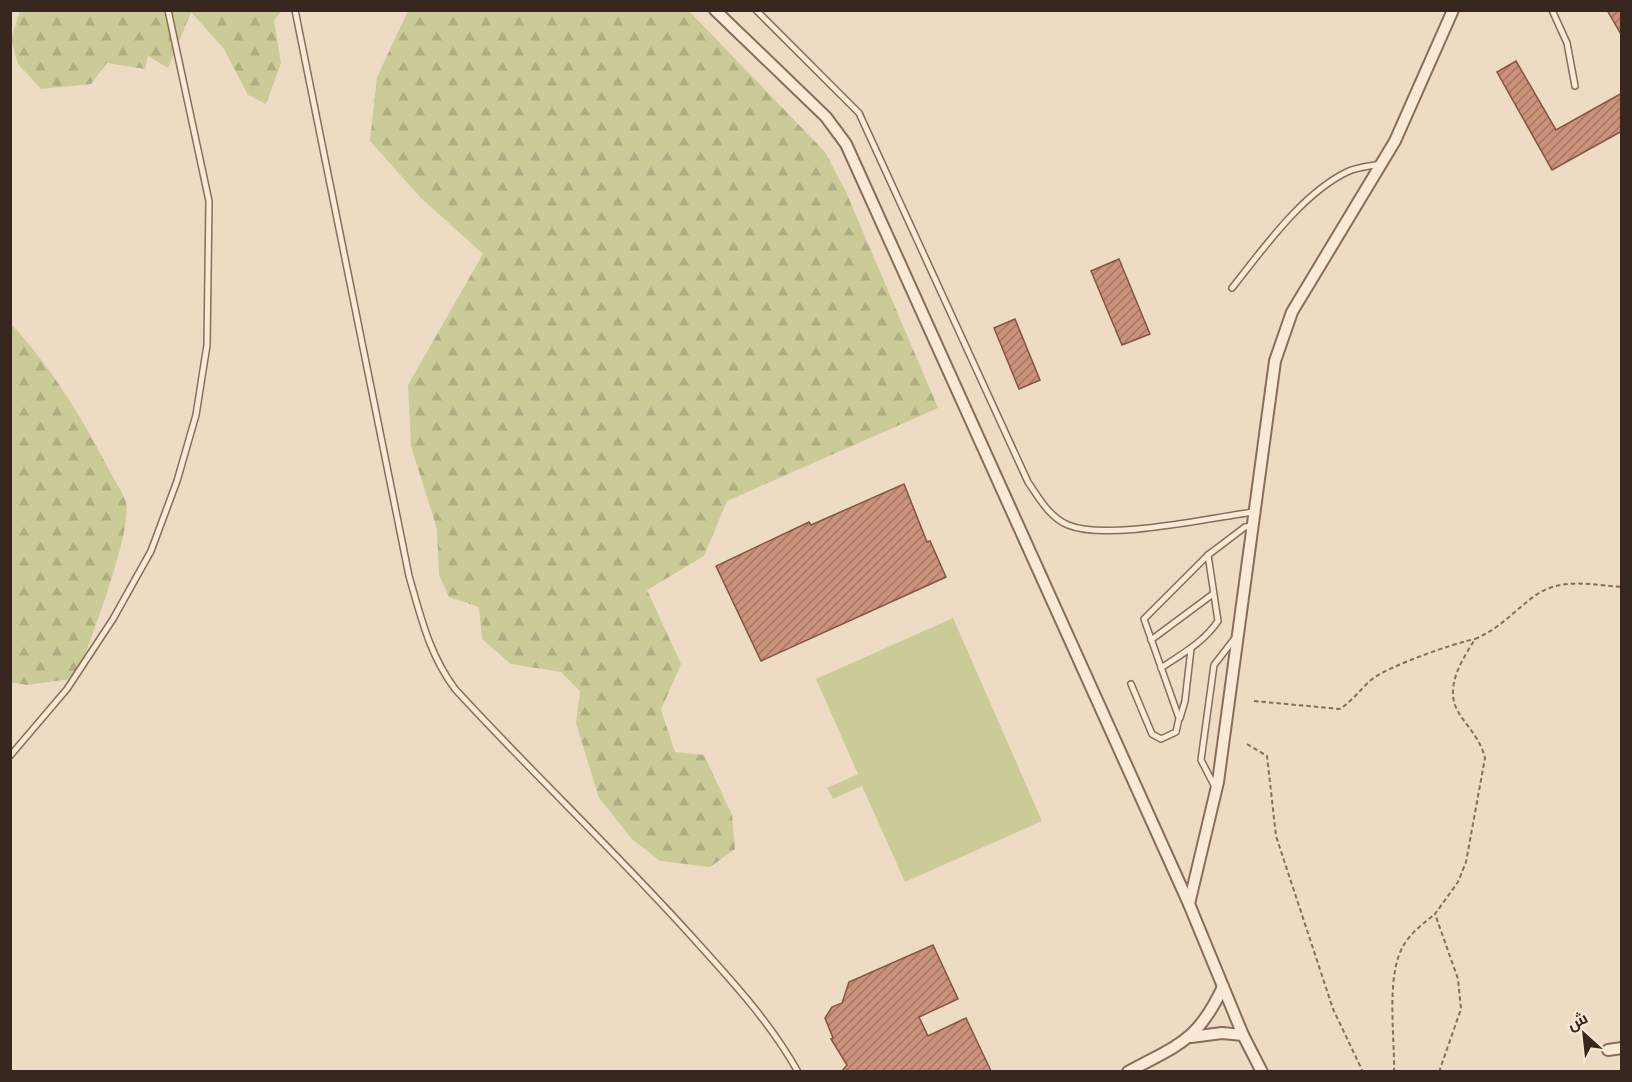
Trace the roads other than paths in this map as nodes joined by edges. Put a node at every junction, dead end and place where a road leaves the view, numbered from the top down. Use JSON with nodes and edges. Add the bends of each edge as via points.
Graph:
{"nodes":[{"id":1,"x":168,"y":10,"type":"edge"},
{"id":2,"x":295,"y":10,"type":"edge"},
{"id":3,"x":715,"y":10,"type":"edge"},
{"id":4,"x":756,"y":10,"type":"edge"},
{"id":5,"x":1453,"y":10,"type":"edge"},
{"id":6,"x":1552,"y":10,"type":"edge"},
{"id":7,"x":1575,"y":86,"type":"dead end"},
{"id":8,"x":1382,"y":164,"type":"junction"},
{"id":9,"x":1232,"y":288,"type":"dead end"},
{"id":10,"x":1254,"y":512,"type":"junction"},
{"id":11,"x":1251,"y":526,"type":"junction"},
{"id":12,"x":1209,"y":555,"type":"junction"},
{"id":13,"x":1213,"y":594,"type":"junction"},
{"id":14,"x":1238,"y":636,"type":"junction"},
{"id":15,"x":1151,"y":640,"type":"junction"},
{"id":16,"x":1191,"y":649,"type":"junction"},
{"id":17,"x":1161,"y":668,"type":"junction"},
{"id":18,"x":1131,"y":684,"type":"dead end"},
{"id":19,"x":1178,"y":722,"type":"junction"},
{"id":20,"x":10,"y":756,"type":"edge"},
{"id":21,"x":1216,"y":789,"type":"junction"},
{"id":22,"x":1189,"y":904,"type":"junction"},
{"id":23,"x":1223,"y":987,"type":"junction"},
{"id":24,"x":1243,"y":1035,"type":"junction"},
{"id":25,"x":1191,"y":1037,"type":"junction"},
{"id":26,"x":1622,"y":1048,"type":"edge"},
{"id":27,"x":1608,"y":1050,"type":"dead end"},
{"id":28,"x":798,"y":1071,"type":"edge"},
{"id":29,"x":1128,"y":1071,"type":"edge"},
{"id":30,"x":1262,"y":1071,"type":"edge"}],
"edges":[{"from":1,"to":20,"type":"lane","via":[[209,201],[207,345],[196,414],[151,551],[68,689]]},
{"from":2,"to":28,"type":"lane","via":[[409,576],[420,621],[442,672],[664,905],[746,997],[775,1033]]},
{"from":3,"to":22,"type":"street","via":[[812,104],[846,144]]},
{"from":4,"to":10,"type":"lane","via":[[859,113],[1028,482],[1048,512],[1087,531],[1127,530]]},
{"from":5,"to":8,"type":"street"},
{"from":6,"to":7,"type":"lane","via":[[1567,43]]},
{"from":8,"to":9,"type":"lane","via":[[1350,170],[1320,190],[1269,241]]},
{"from":8,"to":10,"type":"street","via":[[1292,312],[1282,336],[1268,402]]},
{"from":10,"to":11,"type":"street"},
{"from":11,"to":12,"type":"lane"},
{"from":11,"to":14,"type":"street"},
{"from":12,"to":13,"type":"lane"},
{"from":12,"to":15,"type":"lane","via":[[1144,619]]},
{"from":13,"to":15,"type":"lane"},
{"from":13,"to":16,"type":"lane","via":[[1218,621]]},
{"from":14,"to":21,"type":"street"},
{"from":14,"to":21,"type":"lane","via":[[1214,664],[1200,760]]},
{"from":15,"to":17,"type":"lane"},
{"from":16,"to":17,"type":"lane"},
{"from":16,"to":19,"type":"lane","via":[[1185,701]]},
{"from":17,"to":19,"type":"lane"},
{"from":18,"to":19,"type":"lane","via":[[1152,734],[1161,739],[1176,732]]},
{"from":21,"to":22,"type":"street"},
{"from":22,"to":23,"type":"street"},
{"from":23,"to":24,"type":"street"},
{"from":23,"to":25,"type":"street","via":[[1210,1013]]},
{"from":24,"to":25,"type":"street"},
{"from":24,"to":30,"type":"street"},
{"from":25,"to":29,"type":"street"},
{"from":26,"to":27,"type":"street"}]}
